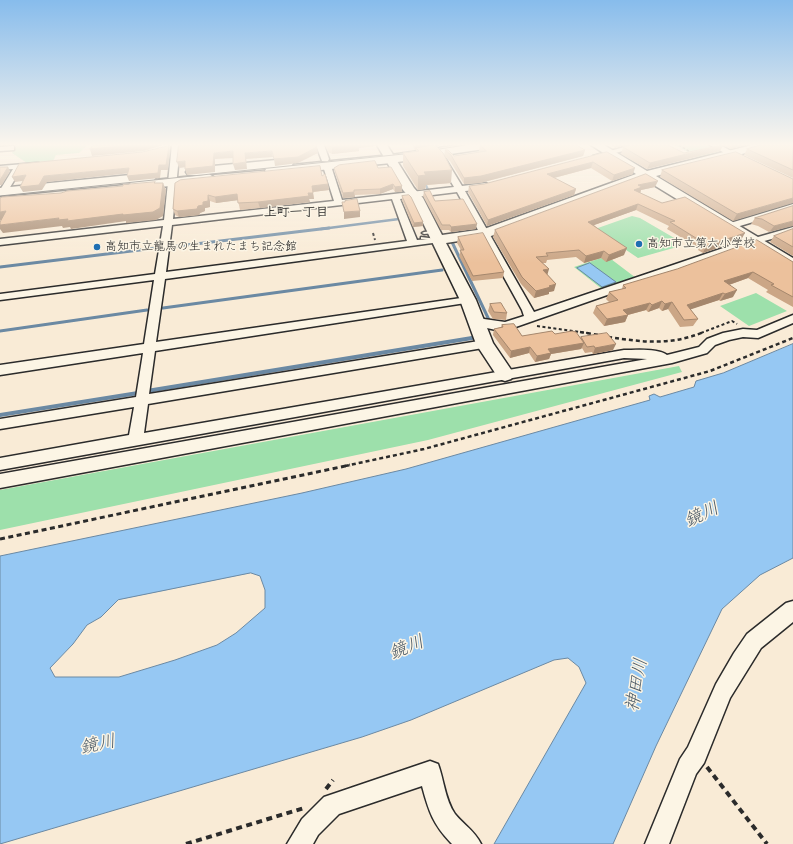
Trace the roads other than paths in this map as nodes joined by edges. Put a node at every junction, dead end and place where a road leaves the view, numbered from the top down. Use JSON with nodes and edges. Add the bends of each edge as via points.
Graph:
{"nodes":[{"id":1,"x":7,"y":184,"type":"edge"},
{"id":2,"x":104,"y":184,"type":"edge"},
{"id":3,"x":171,"y":184,"type":"edge"},
{"id":4,"x":331,"y":184,"type":"edge"},
{"id":5,"x":406,"y":184,"type":"edge"},
{"id":6,"x":458,"y":184,"type":"edge"},
{"id":7,"x":491,"y":184,"type":"edge"},
{"id":8,"x":619,"y":184,"type":"edge"},
{"id":9,"x":661,"y":184,"type":"edge"},
{"id":10,"x":461,"y":189,"type":"junction"},
{"id":11,"x":1,"y":194,"type":"edge"},
{"id":12,"x":413,"y":194,"type":"junction"},
{"id":13,"x":394,"y":197,"type":"junction"},
{"id":14,"x":333,"y":200,"type":"junction"},
{"id":15,"x":793,"y":207,"type":"edge"},
{"id":16,"x":168,"y":224,"type":"junction"},
{"id":17,"x":730,"y":226,"type":"junction"},
{"id":18,"x":793,"y":230,"type":"edge"},
{"id":19,"x":486,"y":233,"type":"junction"},
{"id":20,"x":429,"y":236,"type":"junction"},
{"id":21,"x":756,"y":241,"type":"junction"},
{"id":22,"x":0,"y":242,"type":"edge"},
{"id":23,"x":413,"y":243,"type":"junction"},
{"id":24,"x":793,"y":264,"type":"edge"},
{"id":25,"x":159,"y":276,"type":"junction"},
{"id":26,"x":0,"y":297,"type":"edge"},
{"id":27,"x":468,"y":300,"type":"junction"},
{"id":28,"x":530,"y":318,"type":"junction"},
{"id":29,"x":793,"y":319,"type":"edge"},
{"id":30,"x":477,"y":322,"type":"junction"},
{"id":31,"x":485,"y":344,"type":"junction"},
{"id":32,"x":150,"y":347,"type":"junction"},
{"id":33,"x":672,"y":358,"type":"junction"},
{"id":34,"x":0,"y":370,"type":"edge"},
{"id":35,"x":505,"y":374,"type":"junction"},
{"id":36,"x":141,"y":400,"type":"junction"},
{"id":37,"x":0,"y":424,"type":"edge"},
{"id":38,"x":136,"y":439,"type":"junction"},
{"id":39,"x":0,"y":464,"type":"edge"},
{"id":40,"x":0,"y":481,"type":"edge"},
{"id":41,"x":793,"y":610,"type":"edge"},
{"id":42,"x":300,"y":844,"type":"edge"},
{"id":43,"x":469,"y":844,"type":"edge"},
{"id":44,"x":657,"y":844,"type":"edge"}],
"edges":[{"from":1,"to":11,"type":"street"},
{"from":2,"to":11,"type":"highway"},
{"from":3,"to":16,"type":"street"},
{"from":4,"to":14,"type":"street"},
{"from":5,"to":12,"type":"street"},
{"from":6,"to":10,"type":"street"},
{"from":7,"to":10,"type":"street"},
{"from":8,"to":19,"type":"street"},
{"from":9,"to":17,"type":"street"},
{"from":10,"to":12,"type":"street"},
{"from":10,"to":19,"type":"street"},
{"from":12,"to":13,"type":"street"},
{"from":12,"to":20,"type":"street","via":[[417,198]]},
{"from":13,"to":14,"type":"street"},
{"from":13,"to":23,"type":"street"},
{"from":14,"to":16,"type":"street","via":[[318,207]]},
{"from":15,"to":17,"type":"street"},
{"from":16,"to":22,"type":"street"},
{"from":16,"to":25,"type":"street"},
{"from":17,"to":21,"type":"street"},
{"from":18,"to":21,"type":"street"},
{"from":19,"to":20,"type":"street"},
{"from":19,"to":28,"type":"street"},
{"from":20,"to":23,"type":"street"},
{"from":20,"to":27,"type":"street"},
{"from":21,"to":24,"type":"street"},
{"from":21,"to":28,"type":"street"},
{"from":23,"to":25,"type":"street"},
{"from":25,"to":26,"type":"street"},
{"from":25,"to":32,"type":"street"},
{"from":27,"to":30,"type":"street"},
{"from":27,"to":32,"type":"street"},
{"from":28,"to":30,"type":"street","via":[[502,327]]},
{"from":29,"to":33,"type":"street","via":[[758,334],[727,336],[712,342],[703,350]]},
{"from":30,"to":31,"type":"street"},
{"from":31,"to":35,"type":"street"},
{"from":31,"to":36,"type":"street"},
{"from":32,"to":34,"type":"street"},
{"from":32,"to":36,"type":"street"},
{"from":33,"to":35,"type":"street","via":[[624,354]]},
{"from":33,"to":40,"type":"street"},
{"from":35,"to":38,"type":"street"},
{"from":36,"to":37,"type":"street"},
{"from":36,"to":38,"type":"street"},
{"from":38,"to":39,"type":"street"},
{"from":41,"to":44,"type":"street","via":[[754,641],[741,660],[723,691],[696,755],[688,767]]},
{"from":42,"to":43,"type":"street","via":[[310,826],[332,805],[430,772],[440,809],[447,822]]}]}
